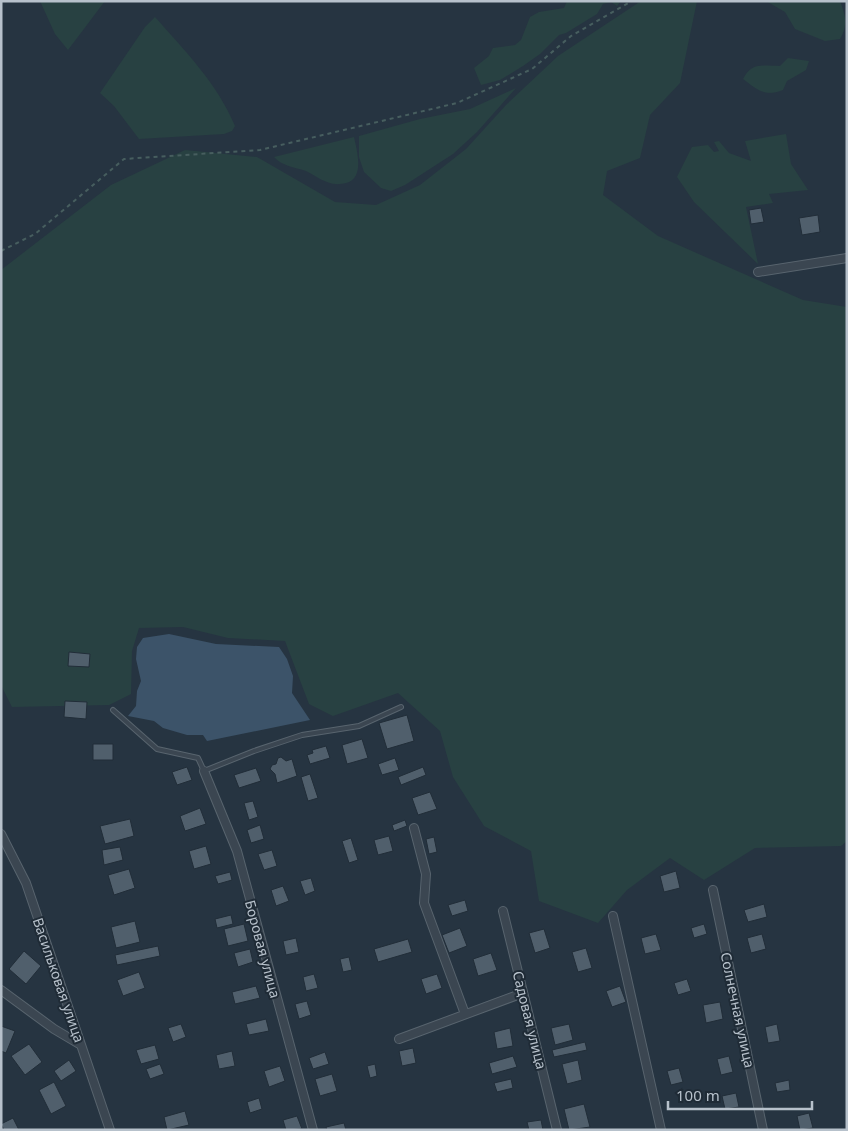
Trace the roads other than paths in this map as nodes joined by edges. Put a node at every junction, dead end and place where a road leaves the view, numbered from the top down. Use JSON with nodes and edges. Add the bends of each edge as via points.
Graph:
{"nodes":[{"id":1,"x":847,"y":258,"type":"edge"},
{"id":2,"x":758,"y":272,"type":"dead end"},
{"id":3,"x":401,"y":707,"type":"dead end"},
{"id":4,"x":113,"y":710,"type":"dead end"},
{"id":5,"x":204,"y":771,"type":"junction"},
{"id":6,"x":414,"y":828,"type":"dead end"},
{"id":7,"x":1,"y":834,"type":"edge"},
{"id":8,"x":713,"y":890,"type":"dead end"},
{"id":9,"x":503,"y":911,"type":"dead end"},
{"id":10,"x":613,"y":916,"type":"dead end"},
{"id":11,"x":1,"y":990,"type":"edge"},
{"id":12,"x":522,"y":993,"type":"junction"},
{"id":13,"x":465,"y":1014,"type":"junction"},
{"id":14,"x":399,"y":1039,"type":"dead end"},
{"id":15,"x":81,"y":1045,"type":"junction"},
{"id":16,"x":110,"y":1130,"type":"edge"},
{"id":17,"x":314,"y":1130,"type":"edge"},
{"id":18,"x":557,"y":1130,"type":"edge"},
{"id":19,"x":661,"y":1130,"type":"edge"},
{"id":20,"x":763,"y":1130,"type":"edge"}],
"edges":[{"from":1,"to":2,"type":"street"},
{"from":3,"to":5,"type":"lane","via":[[358,726],[302,734]]},
{"from":4,"to":5,"type":"lane","via":[[158,749],[198,758]]},
{"from":5,"to":17,"type":"street","name":"Боровая улица","via":[[236,851]]},
{"from":6,"to":13,"type":"street","via":[[426,874],[424,903]]},
{"from":7,"to":15,"type":"street","name":"Васильковая улица","via":[[26,883]]},
{"from":8,"to":20,"type":"street","name":"Солнечная улица"},
{"from":9,"to":12,"type":"street","name":"Садовая улица"},
{"from":10,"to":19,"type":"street"},
{"from":11,"to":15,"type":"street"},
{"from":12,"to":13,"type":"street"},
{"from":12,"to":18,"type":"street","name":"Садовая улица"},
{"from":13,"to":14,"type":"street"},
{"from":15,"to":16,"type":"street","name":"Васильковая улица"}]}
